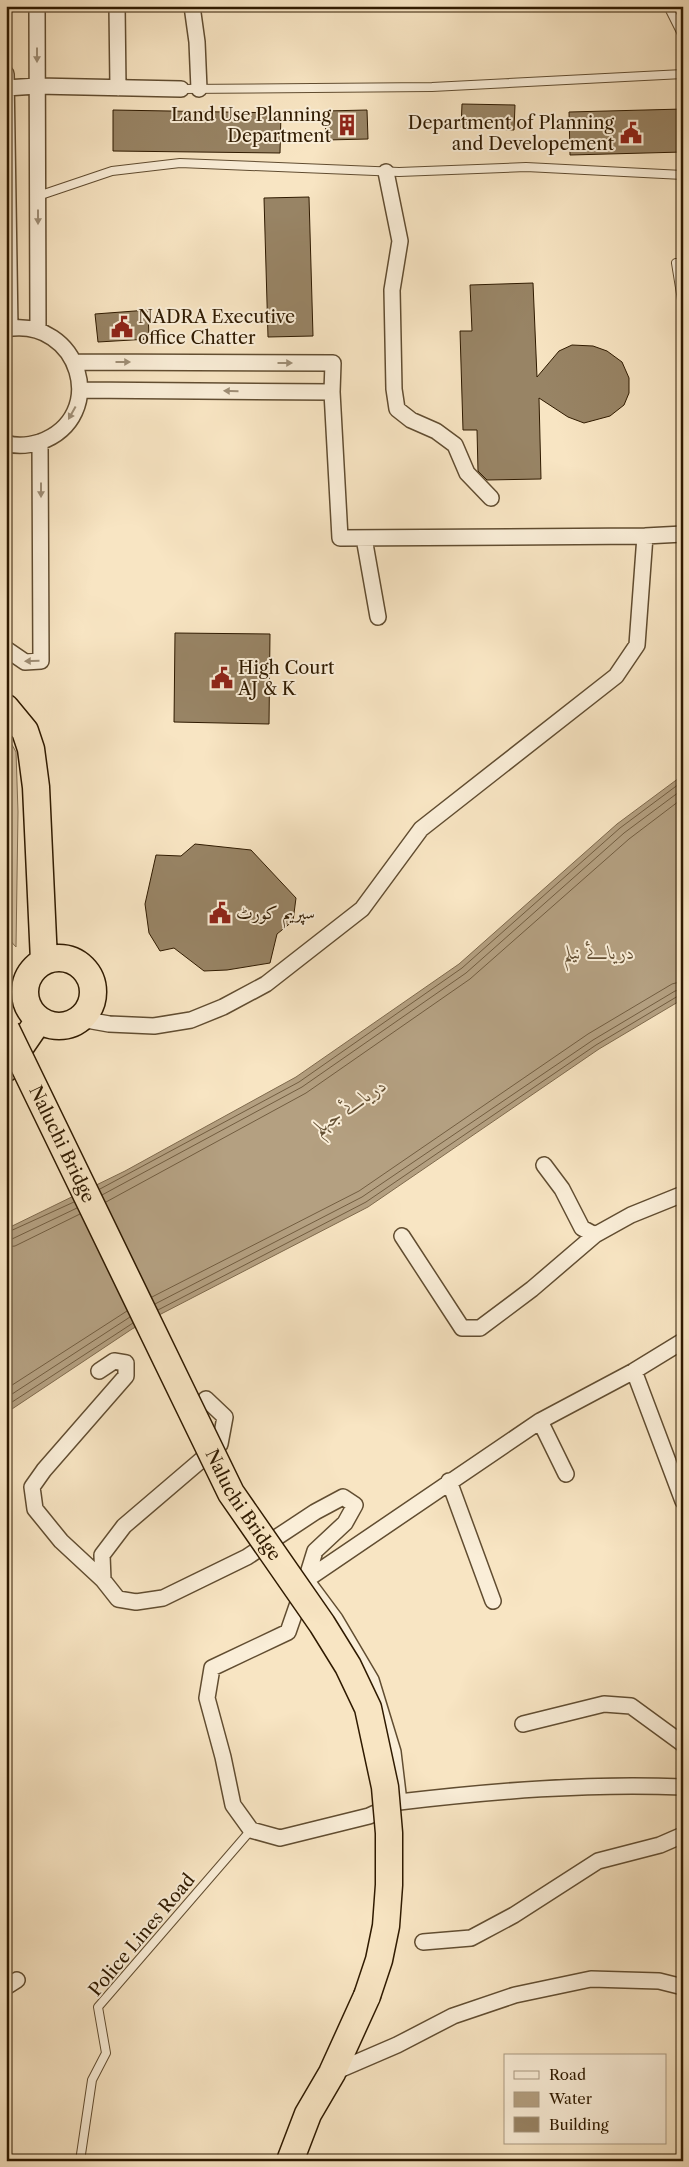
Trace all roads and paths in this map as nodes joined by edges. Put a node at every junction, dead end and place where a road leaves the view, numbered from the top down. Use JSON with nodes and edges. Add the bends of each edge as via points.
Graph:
{"nodes":[{"id":1,"x":37,"y":6,"type":"edge"},
{"id":2,"x":117,"y":6,"type":"edge"},
{"id":3,"x":192,"y":6,"type":"edge"},
{"id":4,"x":668,"y":6,"type":"edge"},
{"id":5,"x":683,"y":36,"type":"edge"},
{"id":6,"x":6,"y":74,"type":"edge"},
{"id":7,"x":683,"y":74,"type":"edge"},
{"id":8,"x":37,"y":86,"type":"junction"},
{"id":9,"x":6,"y":88,"type":"edge"},
{"id":10,"x":118,"y":88,"type":"junction"},
{"id":11,"x":181,"y":89,"type":"joint"},
{"id":12,"x":200,"y":89,"type":"junction"},
{"id":13,"x":386,"y":172,"type":"junction"},
{"id":14,"x":683,"y":175,"type":"edge"},
{"id":15,"x":38,"y":196,"type":"junction"},
{"id":16,"x":676,"y":263,"type":"dead end"},
{"id":17,"x":683,"y":306,"type":"edge"},
{"id":18,"x":8,"y":329,"type":"edge"},
{"id":19,"x":38,"y":329,"type":"junction"},
{"id":20,"x":74,"y":362,"type":"junction"},
{"id":21,"x":80,"y":390,"type":"junction"},
{"id":22,"x":332,"y":392,"type":"junction"},
{"id":23,"x":40,"y":442,"type":"junction"},
{"id":24,"x":6,"y":444,"type":"edge"},
{"id":25,"x":491,"y":498,"type":"dead end"},
{"id":26,"x":683,"y":534,"type":"edge"},
{"id":27,"x":645,"y":536,"type":"junction"},
{"id":28,"x":364,"y":538,"type":"junction"},
{"id":29,"x":378,"y":617,"type":"dead end"},
{"id":30,"x":6,"y":649,"type":"edge"},
{"id":31,"x":6,"y":708,"type":"edge"},
{"id":32,"x":44,"y":961,"type":"junction"},
{"id":33,"x":80,"y":1019,"type":"junction"},
{"id":34,"x":39,"y":1020,"type":"junction"},
{"id":35,"x":6,"y":1029,"type":"edge"},
{"id":36,"x":6,"y":1068,"type":"edge"},
{"id":37,"x":544,"y":1165,"type":"dead end"},
{"id":38,"x":683,"y":1194,"type":"edge"},
{"id":39,"x":595,"y":1235,"type":"junction"},
{"id":40,"x":402,"y":1236,"type":"dead end"},
{"id":41,"x":683,"y":1341,"type":"edge"},
{"id":42,"x":99,"y":1371,"type":"dead end"},
{"id":43,"x":634,"y":1371,"type":"junction"},
{"id":44,"x":206,"y":1399,"type":"dead end"},
{"id":45,"x":540,"y":1421,"type":"junction"},
{"id":46,"x":566,"y":1474,"type":"dead end"},
{"id":47,"x":449,"y":1481,"type":"junction"},
{"id":48,"x":683,"y":1501,"type":"edge"},
{"id":49,"x":103,"y":1580,"type":"junction"},
{"id":50,"x":306,"y":1580,"type":"junction"},
{"id":51,"x":493,"y":1602,"type":"dead end"},
{"id":52,"x":523,"y":1724,"type":"dead end"},
{"id":53,"x":683,"y":1744,"type":"edge"},
{"id":54,"x":683,"y":1787,"type":"edge"},
{"id":55,"x":399,"y":1802,"type":"junction"},
{"id":56,"x":251,"y":1830,"type":"junction"},
{"id":57,"x":683,"y":1835,"type":"edge"},
{"id":58,"x":423,"y":1942,"type":"dead end"},
{"id":59,"x":683,"y":1987,"type":"edge"},
{"id":60,"x":332,"y":2073,"type":"junction"},
{"id":61,"x":80,"y":2161,"type":"edge"},
{"id":62,"x":290,"y":2161,"type":"edge"}],
"edges":[{"from":1,"to":8,"type":"street","one_way":true},
{"from":2,"to":10,"type":"street"},
{"from":3,"to":12,"type":"street","via":[[198,42]]},
{"from":4,"to":5,"type":"lane"},
{"from":6,"to":9,"type":"street"},
{"from":7,"to":12,"type":"lane","via":[[432,87]]},
{"from":8,"to":9,"type":"street"},
{"from":8,"to":10,"type":"street"},
{"from":8,"to":15,"type":"street"},
{"from":9,"to":18,"type":"street"},
{"from":10,"to":11,"type":"street"},
{"from":11,"to":12,"type":"lane"},
{"from":13,"to":14,"type":"lane","via":[[526,168]]},
{"from":13,"to":15,"type":"lane","via":[[180,163],[112,171]]},
{"from":13,"to":25,"type":"street","via":[[400,241],[392,290],[397,409],[455,445],[467,473]]},
{"from":15,"to":19,"type":"street","one_way":true},
{"from":16,"to":17,"type":"lane"},
{"from":18,"to":19,"type":"street"},
{"from":19,"to":20,"type":"street","via":[[56,338],[70,352]]},
{"from":20,"to":21,"type":"street"},
{"from":20,"to":22,"type":"street","one_way":true,"via":[[333,363]]},
{"from":22,"to":21,"type":"street","one_way":true},
{"from":21,"to":23,"type":"street","one_way":true,"via":[[76,409],[65,426]]},
{"from":22,"to":28,"type":"street","via":[[340,538]]},
{"from":23,"to":24,"type":"street"},
{"from":23,"to":30,"type":"street","one_way":true,"via":[[41,661],[25,662]]},
{"from":26,"to":27,"type":"street"},
{"from":27,"to":28,"type":"street"},
{"from":27,"to":33,"type":"street","via":[[638,645],[616,676],[421,829],[362,909],[266,984],[190,1020],[154,1026]]},
{"from":28,"to":29,"type":"street"},
{"from":31,"to":32,"type":"highway","via":[[25,731],[31,749],[36,787]]},
{"from":32,"to":33,"type":"highway","via":[[55,957],[67,958],[86,970],[92,980],[93,1001]]},
{"from":32,"to":34,"type":"highway","via":[[34,968],[25,989],[26,1001]]},
{"from":33,"to":34,"type":"highway","via":[[60,1026]]},
{"from":34,"to":36,"type":"highway"},
{"from":35,"to":60,"type":"highway","name":"Naluchi Bridge","bridge":true,"via":[[231,1493],[322,1624],[348,1666],[368,1708],[385,1787],[389,1859],[386,1926],[367,1996]]},
{"from":37,"to":39,"type":"street","via":[[562,1189],[582,1228]]},
{"from":38,"to":39,"type":"street","via":[[631,1215]]},
{"from":39,"to":40,"type":"street","via":[[480,1328],[462,1328]]},
{"from":41,"to":43,"type":"street"},
{"from":42,"to":49,"type":"street","via":[[114,1361],[126,1363],[126,1376],[32,1487],[35,1509],[61,1541]]},
{"from":43,"to":45,"type":"street"},
{"from":43,"to":48,"type":"street"},
{"from":44,"to":49,"type":"street","via":[[225,1417],[220,1444],[124,1526],[102,1556]]},
{"from":45,"to":46,"type":"street"},
{"from":45,"to":47,"type":"street"},
{"from":47,"to":50,"type":"street"},
{"from":47,"to":51,"type":"street"},
{"from":49,"to":50,"type":"street","via":[[118,1599],[136,1602],[163,1598],[247,1557],[343,1497],[355,1505],[345,1523],[315,1551]]},
{"from":50,"to":55,"type":"street","via":[[335,1619],[371,1680],[393,1752]]},
{"from":50,"to":56,"type":"street","via":[[288,1632],[212,1668],[207,1698],[233,1805]]},
{"from":52,"to":53,"type":"street","via":[[604,1704],[631,1706]]},
{"from":54,"to":55,"type":"street","via":[[494,1792]]},
{"from":55,"to":56,"type":"street","via":[[369,1816],[280,1838]]},
{"from":56,"to":61,"type":"lane","name":"Police Lines Road","via":[[98,2007],[106,2053],[92,2080]]},
{"from":57,"to":58,"type":"street","via":[[660,1845],[598,1861],[514,1916],[471,1938]]},
{"from":59,"to":60,"type":"street","via":[[659,1981],[591,1979],[515,1995],[453,2016]]},
{"from":60,"to":62,"type":"highway","name":"Naluchi Bridge","via":[[308,2114]]}]}
